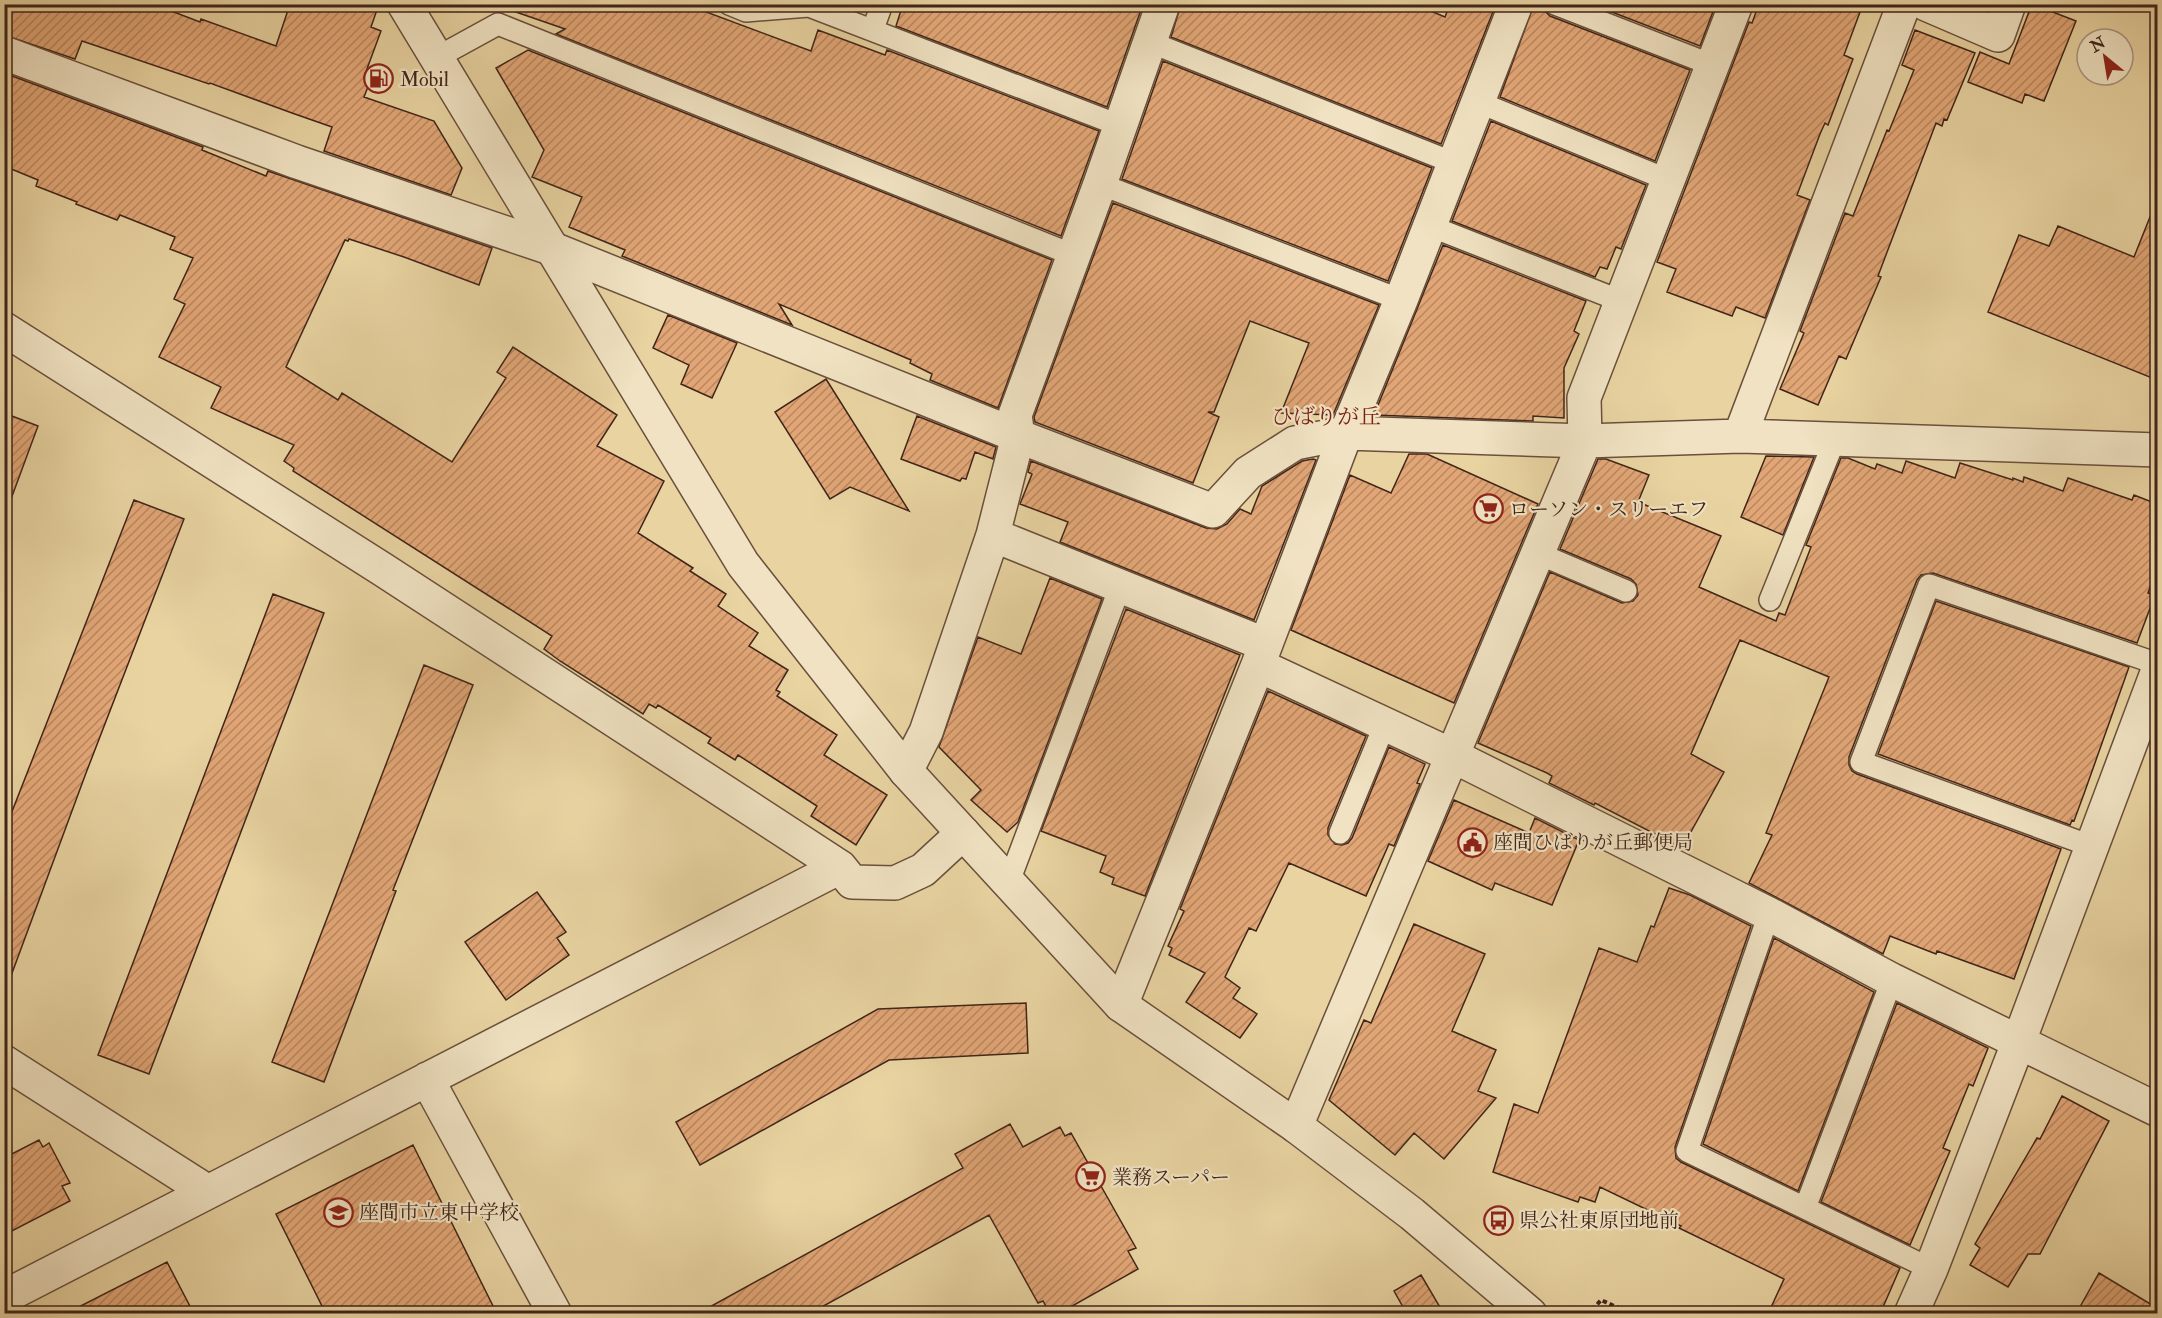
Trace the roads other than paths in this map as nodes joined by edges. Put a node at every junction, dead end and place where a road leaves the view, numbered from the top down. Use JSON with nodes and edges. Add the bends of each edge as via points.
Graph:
{"nodes":[{"id":1,"x":729,"y":4,"type":"edge"},
{"id":2,"x":882,"y":4,"type":"edge"},
{"id":3,"x":1516,"y":4,"type":"edge"},
{"id":4,"x":1555,"y":4,"type":"edge"},
{"id":5,"x":1736,"y":4,"type":"edge"},
{"id":6,"x":1904,"y":4,"type":"edge"},
{"id":7,"x":1926,"y":4,"type":"edge"},
{"id":8,"x":2010,"y":4,"type":"edge"},
{"id":9,"x":1163,"y":5,"type":"edge"},
{"id":10,"x":407,"y":6,"type":"edge"},
{"id":11,"x":873,"y":29,"type":"junction"},
{"id":12,"x":1150,"y":42,"type":"junction"},
{"id":13,"x":4,"y":53,"type":"edge"},
{"id":14,"x":436,"y":58,"type":"junction"},
{"id":15,"x":1712,"y":65,"type":"junction"},
{"id":16,"x":1478,"y":102,"type":"junction"},
{"id":17,"x":1121,"y":126,"type":"junction"},
{"id":18,"x":1454,"y":163,"type":"junction"},
{"id":19,"x":1668,"y":180,"type":"junction"},
{"id":20,"x":1100,"y":184,"type":"junction"},
{"id":21,"x":1430,"y":226,"type":"junction"},
{"id":22,"x":553,"y":249,"type":"junction"},
{"id":23,"x":1073,"y":255,"type":"junction"},
{"id":24,"x":1401,"y":300,"type":"junction"},
{"id":25,"x":1621,"y":301,"type":"junction"},
{"id":26,"x":4,"y":329,"type":"edge"},
{"id":27,"x":1346,"y":433,"type":"junction"},
{"id":28,"x":1018,"y":436,"type":"junction"},
{"id":29,"x":1740,"y":436,"type":"junction"},
{"id":30,"x":1835,"y":439,"type":"junction"},
{"id":31,"x":1585,"y":441,"type":"junction"},
{"id":32,"x":2157,"y":450,"type":"edge"},
{"id":33,"x":993,"y":535,"type":"junction"},
{"id":34,"x":1537,"y":553,"type":"junction"},
{"id":35,"x":1120,"y":586,"type":"junction"},
{"id":36,"x":1626,"y":591,"type":"dead end"},
{"id":37,"x":1770,"y":600,"type":"dead end"},
{"id":38,"x":1261,"y":655,"type":"junction"},
{"id":39,"x":2157,"y":664,"type":"edge"},
{"id":40,"x":2154,"y":689,"type":"edge"},
{"id":41,"x":1385,"y":724,"type":"junction"},
{"id":42,"x":1451,"y":755,"type":"junction"},
{"id":43,"x":906,"y":771,"type":"junction"},
{"id":44,"x":963,"y":833,"type":"junction"},
{"id":45,"x":1340,"y":833,"type":"dead end"},
{"id":46,"x":2091,"y":846,"type":"junction"},
{"id":47,"x":840,"y":867,"type":"junction"},
{"id":48,"x":1008,"y":884,"type":"junction"},
{"id":49,"x":1769,"y":914,"type":"junction"},
{"id":50,"x":1892,"y":980,"type":"junction"},
{"id":51,"x":1121,"y":1005,"type":"junction"},
{"id":52,"x":2019,"y":1041,"type":"junction"},
{"id":53,"x":4,"y":1062,"type":"edge"},
{"id":54,"x":427,"y":1079,"type":"junction"},
{"id":55,"x":2157,"y":1110,"type":"edge"},
{"id":56,"x":1296,"y":1126,"type":"junction"},
{"id":57,"x":208,"y":1192,"type":"junction"},
{"id":58,"x":1805,"y":1208,"type":"junction"},
{"id":59,"x":1931,"y":1269,"type":"junction"},
{"id":60,"x":4,"y":1297,"type":"edge"},
{"id":61,"x":555,"y":1314,"type":"edge"},
{"id":62,"x":1530,"y":1314,"type":"edge"},
{"id":63,"x":1911,"y":1314,"type":"edge"}],
"edges":[{"from":1,"to":11,"type":"lane","via":[[746,11],[809,6]]},
{"from":2,"to":11,"type":"lane"},
{"from":3,"to":16,"type":"street"},
{"from":4,"to":15,"type":"lane"},
{"from":5,"to":15,"type":"street"},
{"from":6,"to":29,"type":"street"},
{"from":7,"to":8,"type":"street","via":[[1998,35]]},
{"from":9,"to":12,"type":"street"},
{"from":10,"to":14,"type":"street"},
{"from":11,"to":17,"type":"lane"},
{"from":12,"to":17,"type":"street"},
{"from":12,"to":18,"type":"lane"},
{"from":13,"to":22,"type":"street","via":[[297,162]]},
{"from":14,"to":22,"type":"street"},
{"from":14,"to":23,"type":"lane","via":[[498,24]]},
{"from":15,"to":19,"type":"street"},
{"from":16,"to":18,"type":"street"},
{"from":16,"to":19,"type":"lane"},
{"from":17,"to":20,"type":"street"},
{"from":18,"to":21,"type":"street"},
{"from":19,"to":25,"type":"street"},
{"from":20,"to":23,"type":"street"},
{"from":20,"to":24,"type":"lane"},
{"from":21,"to":24,"type":"street"},
{"from":21,"to":25,"type":"lane"},
{"from":22,"to":28,"type":"street"},
{"from":22,"to":43,"type":"street","via":[[743,564]]},
{"from":23,"to":28,"type":"street","via":[[1015,415]]},
{"from":24,"to":27,"type":"street"},
{"from":25,"to":31,"type":"street","via":[[1584,398]]},
{"from":26,"to":47,"type":"street","via":[[382,568]]},
{"from":27,"to":28,"type":"street","via":[[1295,443],[1248,473],[1213,511]]},
{"from":27,"to":31,"type":"street"},
{"from":27,"to":38,"type":"street"},
{"from":28,"to":33,"type":"street"},
{"from":29,"to":30,"type":"street"},
{"from":29,"to":31,"type":"street"},
{"from":30,"to":32,"type":"street"},
{"from":30,"to":37,"type":"lane"},
{"from":31,"to":34,"type":"street"},
{"from":33,"to":35,"type":"street"},
{"from":33,"to":43,"type":"street","via":[[926,732]]},
{"from":34,"to":36,"type":"lane"},
{"from":34,"to":42,"type":"street"},
{"from":35,"to":38,"type":"street"},
{"from":35,"to":48,"type":"lane"},
{"from":38,"to":41,"type":"street"},
{"from":38,"to":51,"type":"street"},
{"from":39,"to":46,"type":"lane","via":[[1929,585],[1860,762]]},
{"from":40,"to":46,"type":"street"},
{"from":41,"to":42,"type":"street"},
{"from":41,"to":45,"type":"lane"},
{"from":42,"to":49,"type":"street"},
{"from":42,"to":56,"type":"street"},
{"from":43,"to":44,"type":"street"},
{"from":44,"to":47,"type":"street","via":[[923,870],[895,883],[852,882]]},
{"from":44,"to":48,"type":"street"},
{"from":46,"to":52,"type":"street"},
{"from":47,"to":54,"type":"street"},
{"from":48,"to":51,"type":"street"},
{"from":49,"to":50,"type":"street"},
{"from":49,"to":58,"type":"lane","via":[[1687,1151]]},
{"from":50,"to":52,"type":"street"},
{"from":50,"to":58,"type":"lane"},
{"from":51,"to":56,"type":"street"},
{"from":52,"to":55,"type":"street"},
{"from":52,"to":59,"type":"street"},
{"from":53,"to":57,"type":"street"},
{"from":54,"to":57,"type":"street"},
{"from":54,"to":61,"type":"street"},
{"from":56,"to":62,"type":"street","via":[[1412,1214]]},
{"from":57,"to":60,"type":"street"},
{"from":58,"to":59,"type":"lane"},
{"from":59,"to":63,"type":"street"}]}
